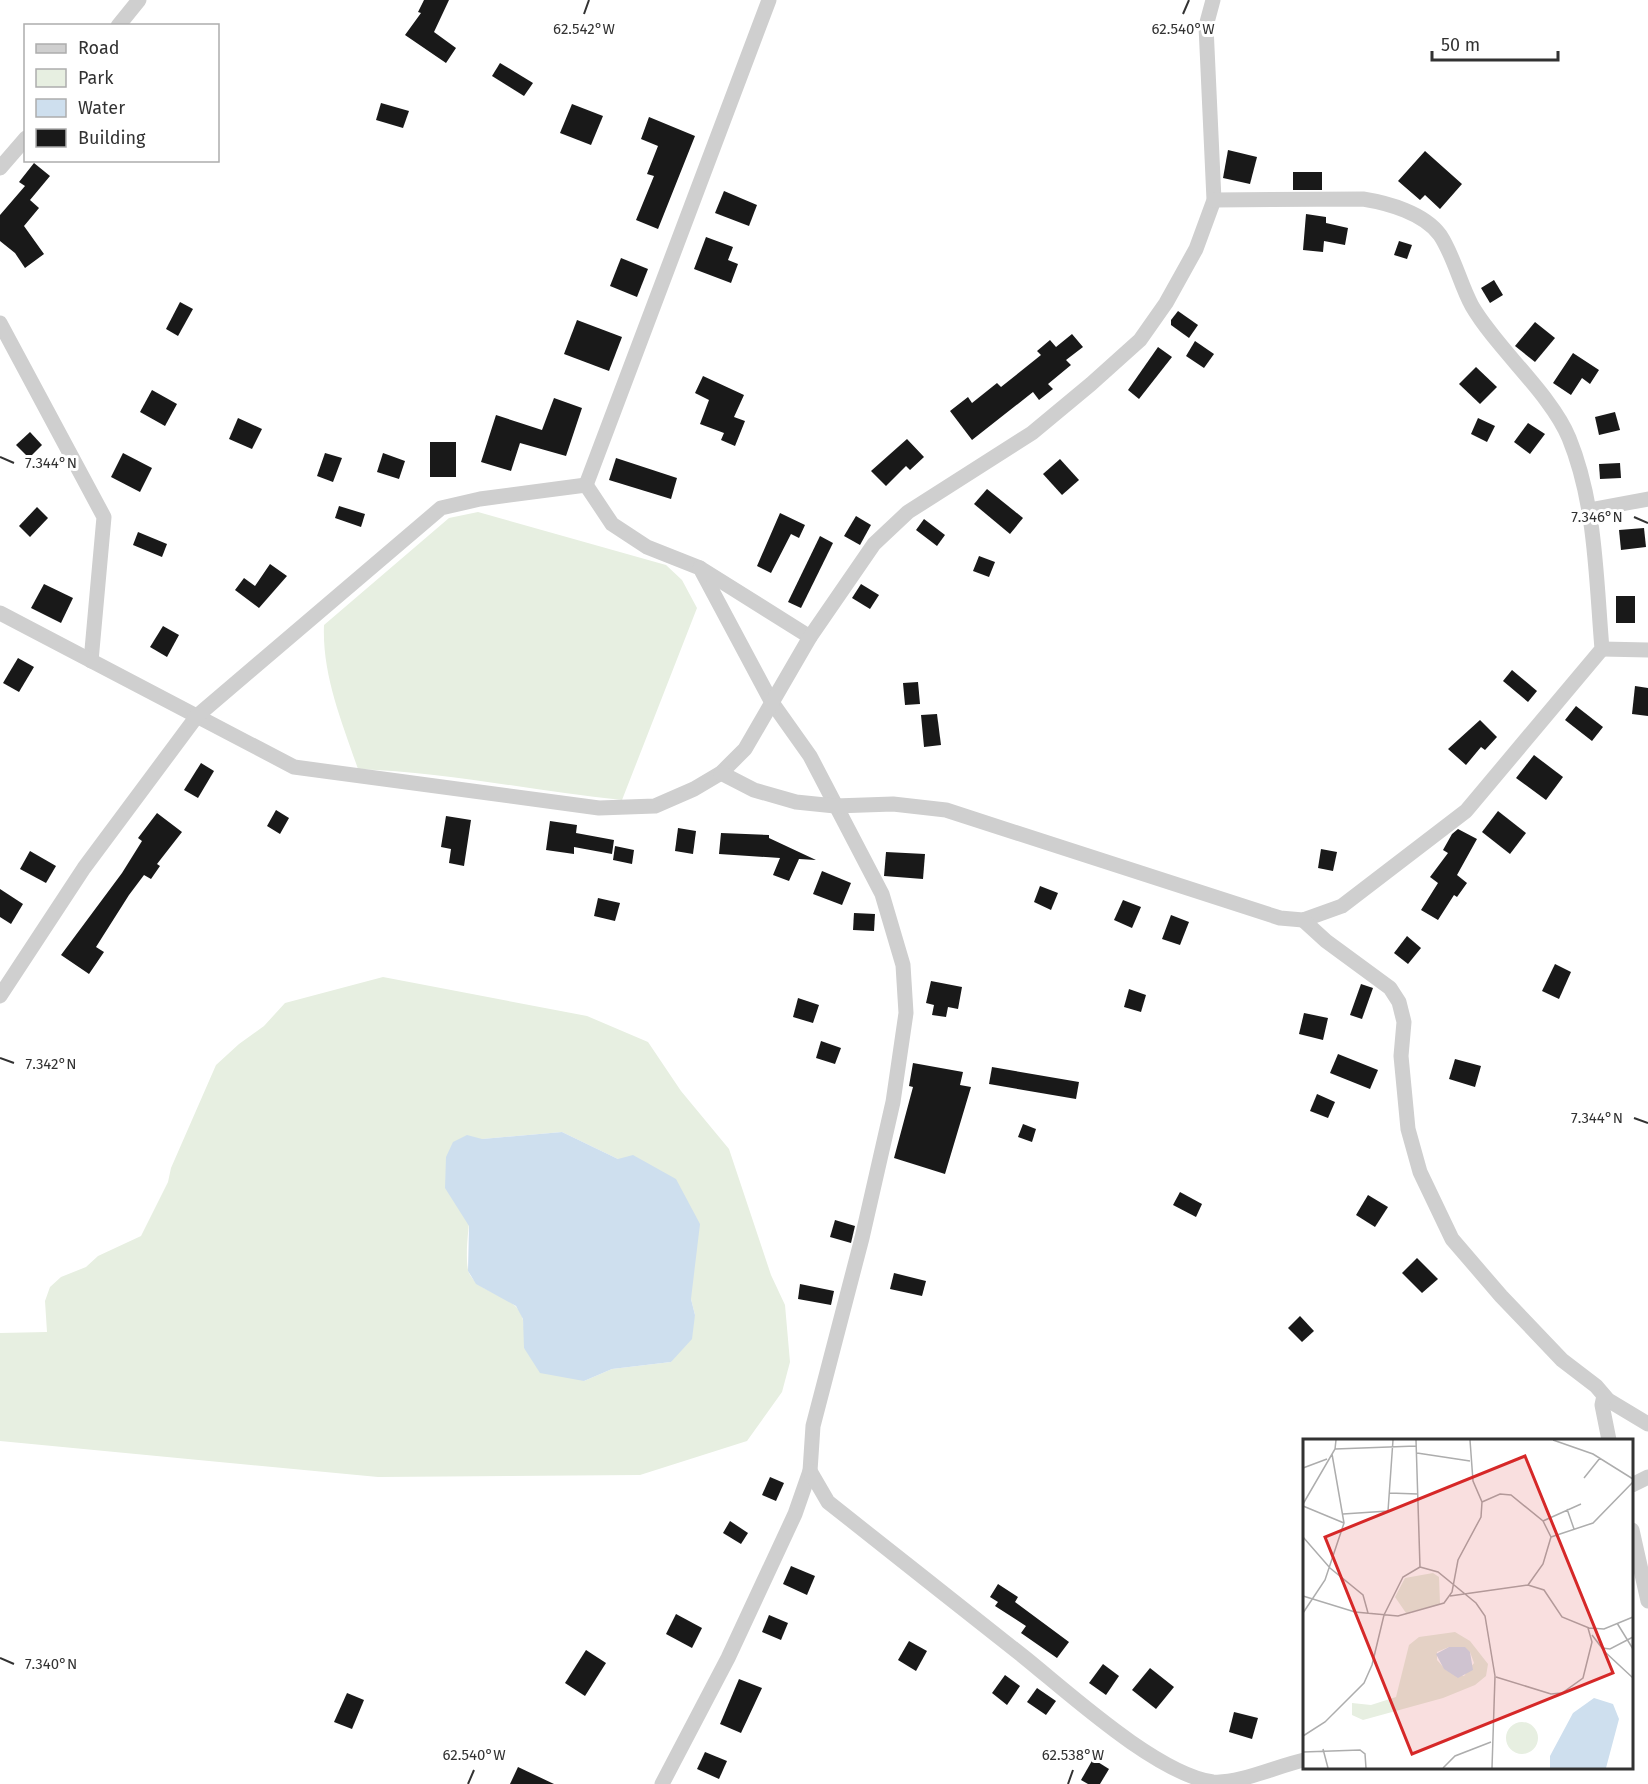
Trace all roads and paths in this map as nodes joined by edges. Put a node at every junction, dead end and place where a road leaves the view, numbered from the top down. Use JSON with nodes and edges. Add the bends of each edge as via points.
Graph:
{"nodes":[{"id":1,"x":139,"y":0,"type":"edge"},
{"id":2,"x":769,"y":0,"type":"edge"},
{"id":3,"x":1213,"y":0,"type":"edge"},
{"id":4,"x":120,"y":24,"type":"edge"},
{"id":5,"x":24,"y":140,"type":"edge"},
{"id":6,"x":0,"y":168,"type":"edge"},
{"id":7,"x":1214,"y":200,"type":"junction"},
{"id":8,"x":0,"y":323,"type":"edge"},
{"id":9,"x":586,"y":485,"type":"junction"},
{"id":10,"x":1648,"y":499,"type":"edge"},
{"id":11,"x":1589,"y":510,"type":"junction"},
{"id":12,"x":700,"y":568,"type":"junction"},
{"id":13,"x":0,"y":613,"type":"edge"},
{"id":14,"x":810,"y":637,"type":"junction"},
{"id":15,"x":1602,"y":649,"type":"junction"},
{"id":16,"x":1648,"y":650,"type":"edge"},
{"id":17,"x":91,"y":661,"type":"junction"},
{"id":18,"x":771,"y":700,"type":"junction"},
{"id":19,"x":196,"y":716,"type":"junction"},
{"id":20,"x":722,"y":773,"type":"junction"},
{"id":21,"x":836,"y":806,"type":"junction"},
{"id":22,"x":1303,"y":920,"type":"junction"},
{"id":23,"x":0,"y":996,"type":"edge"},
{"id":24,"x":1604,"y":1396,"type":"junction"},
{"id":25,"x":1648,"y":1424,"type":"edge"},
{"id":26,"x":1609,"y":1436,"type":"edge"},
{"id":27,"x":810,"y":1471,"type":"junction"},
{"id":28,"x":1648,"y":1477,"type":"edge"},
{"id":29,"x":1633,"y":1484,"type":"edge"},
{"id":30,"x":1633,"y":1534,"type":"edge"},
{"id":31,"x":1645,"y":1578,"type":"edge"},
{"id":32,"x":1648,"y":1601,"type":"edge"},
{"id":33,"x":1303,"y":1761,"type":"edge"},
{"id":34,"x":662,"y":1784,"type":"edge"}],
"edges":[{"from":1,"to":4,"type":"street"},
{"from":2,"to":9,"type":"street"},
{"from":3,"to":7,"type":"street","via":[[1206,26]]},
{"from":5,"to":6,"type":"street"},
{"from":7,"to":11,"type":"street","via":[[1363,199],[1387,203],[1412,214],[1439,234],[1472,306],[1569,437]]},
{"from":7,"to":14,"type":"street","via":[[1196,249],[1140,340],[1032,433],[908,512],[874,544]]},
{"from":8,"to":17,"type":"street","via":[[104,517]]},
{"from":9,"to":12,"type":"street","via":[[612,524],[647,547]]},
{"from":9,"to":19,"type":"street","via":[[441,508]]},
{"from":10,"to":11,"type":"street"},
{"from":11,"to":15,"type":"street"},
{"from":12,"to":14,"type":"street"},
{"from":12,"to":18,"type":"street"},
{"from":13,"to":17,"type":"street"},
{"from":14,"to":18,"type":"street"},
{"from":15,"to":16,"type":"street"},
{"from":15,"to":22,"type":"street","via":[[1466,811],[1342,906]]},
{"from":17,"to":19,"type":"street"},
{"from":18,"to":20,"type":"street","via":[[745,749]]},
{"from":18,"to":21,"type":"street","via":[[810,756]]},
{"from":19,"to":20,"type":"street","via":[[294,767],[599,808],[654,806]]},
{"from":19,"to":23,"type":"street","via":[[84,868]]},
{"from":20,"to":21,"type":"street","via":[[754,790],[796,802]]},
{"from":21,"to":22,"type":"street","via":[[893,804],[946,810],[1280,918]]},
{"from":21,"to":27,"type":"street","via":[[882,894],[903,965],[906,1013],[893,1102],[813,1426]]},
{"from":22,"to":24,"type":"street","via":[[1390,988],[1399,1002],[1404,1022],[1401,1056],[1408,1129],[1420,1172],[1452,1239],[1562,1360]]},
{"from":24,"to":25,"type":"street"},
{"from":24,"to":26,"type":"street","via":[[1602,1405]]},
{"from":27,"to":33,"type":"street","via":[[828,1502],[1100,1718],[1168,1766],[1221,1783]]},
{"from":27,"to":34,"type":"street","via":[[795,1514],[729,1658]]},
{"from":28,"to":29,"type":"street"},
{"from":30,"to":31,"type":"street"},
{"from":31,"to":32,"type":"street"}]}
